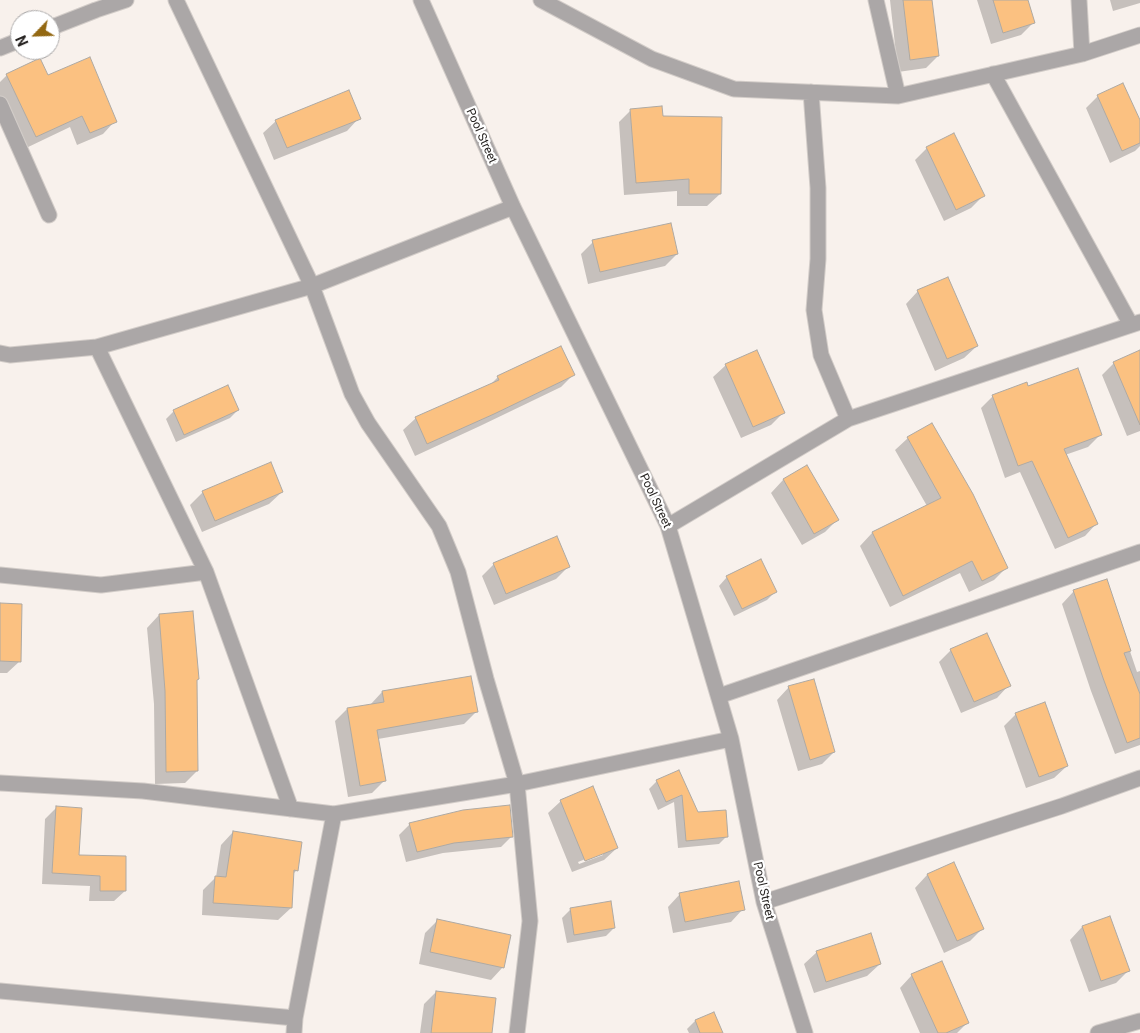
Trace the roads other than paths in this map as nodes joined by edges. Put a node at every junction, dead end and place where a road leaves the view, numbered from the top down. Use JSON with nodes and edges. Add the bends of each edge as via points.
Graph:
{"nodes":[{"id":1,"x":126,"y":0,"type":"edge"},
{"id":2,"x":176,"y":0,"type":"edge"},
{"id":3,"x":421,"y":0,"type":"edge"},
{"id":4,"x":542,"y":0,"type":"edge"},
{"id":5,"x":876,"y":0,"type":"edge"},
{"id":6,"x":1079,"y":0,"type":"edge"},
{"id":7,"x":95,"y":5,"type":"edge"},
{"id":8,"x":60,"y":23,"type":"edge"},
{"id":9,"x":1140,"y":35,"type":"edge"},
{"id":10,"x":1082,"y":54,"type":"junction"},
{"id":11,"x":993,"y":74,"type":"junction"},
{"id":12,"x":811,"y":92,"type":"junction"},
{"id":13,"x":898,"y":96,"type":"junction"},
{"id":14,"x":0,"y":104,"type":"edge"},
{"id":15,"x":513,"y":207,"type":"junction"},
{"id":16,"x":49,"y":216,"type":"dead end"},
{"id":17,"x":312,"y":286,"type":"junction"},
{"id":18,"x":1135,"y":323,"type":"edge"},
{"id":19,"x":97,"y":348,"type":"junction"},
{"id":20,"x":0,"y":353,"type":"edge"},
{"id":21,"x":848,"y":419,"type":"junction"},
{"id":22,"x":668,"y":526,"type":"junction"},
{"id":23,"x":1140,"y":552,"type":"edge"},
{"id":24,"x":206,"y":572,"type":"junction"},
{"id":25,"x":0,"y":575,"type":"edge"},
{"id":26,"x":719,"y":696,"type":"junction"},
{"id":27,"x":731,"y":739,"type":"junction"},
{"id":28,"x":1140,"y":778,"type":"edge"},
{"id":29,"x":0,"y":783,"type":"edge"},
{"id":30,"x":517,"y":784,"type":"junction"},
{"id":31,"x":291,"y":809,"type":"junction"},
{"id":32,"x":334,"y":814,"type":"junction"},
{"id":33,"x":764,"y":902,"type":"junction"},
{"id":34,"x":0,"y":991,"type":"edge"},
{"id":35,"x":1140,"y":1021,"type":"edge"},
{"id":36,"x":294,"y":1026,"type":"edge"},
{"id":37,"x":519,"y":1030,"type":"edge"},
{"id":38,"x":805,"y":1033,"type":"edge"},
{"id":39,"x":1098,"y":1033,"type":"edge"}],
"edges":[{"from":1,"to":7,"type":"street"},
{"from":2,"to":17,"type":"street"},
{"from":3,"to":15,"type":"street","name":"Pool Street"},
{"from":4,"to":12,"type":"street","via":[[652,59],[734,89]]},
{"from":5,"to":13,"type":"street"},
{"from":6,"to":10,"type":"street"},
{"from":7,"to":8,"type":"street"},
{"from":9,"to":10,"type":"street"},
{"from":10,"to":11,"type":"street"},
{"from":11,"to":13,"type":"street"},
{"from":11,"to":18,"type":"street"},
{"from":12,"to":13,"type":"street"},
{"from":12,"to":21,"type":"street","via":[[818,188],[814,310],[821,355]]},
{"from":14,"to":16,"type":"street"},
{"from":15,"to":17,"type":"street"},
{"from":15,"to":22,"type":"street","name":"Pool Street"},
{"from":17,"to":19,"type":"street"},
{"from":17,"to":30,"type":"street","via":[[352,394],[368,423],[439,526],[458,572]]},
{"from":18,"to":21,"type":"street"},
{"from":19,"to":20,"type":"street","via":[[10,355]]},
{"from":19,"to":24,"type":"street"},
{"from":21,"to":22,"type":"street"},
{"from":22,"to":26,"type":"street","name":"Pool Street"},
{"from":23,"to":26,"type":"street"},
{"from":24,"to":25,"type":"street","via":[[101,585]]},
{"from":24,"to":31,"type":"street"},
{"from":26,"to":27,"type":"street","name":"Pool Street"},
{"from":27,"to":30,"type":"street"},
{"from":27,"to":33,"type":"street","name":"Pool Street"},
{"from":28,"to":33,"type":"street"},
{"from":29,"to":31,"type":"street","via":[[143,791]]},
{"from":30,"to":32,"type":"street"},
{"from":30,"to":37,"type":"street","via":[[530,920]]},
{"from":31,"to":32,"type":"street"},
{"from":32,"to":36,"type":"street"},
{"from":33,"to":38,"type":"street","name":"Pool Street"},
{"from":34,"to":36,"type":"street"},
{"from":35,"to":39,"type":"street"}]}
